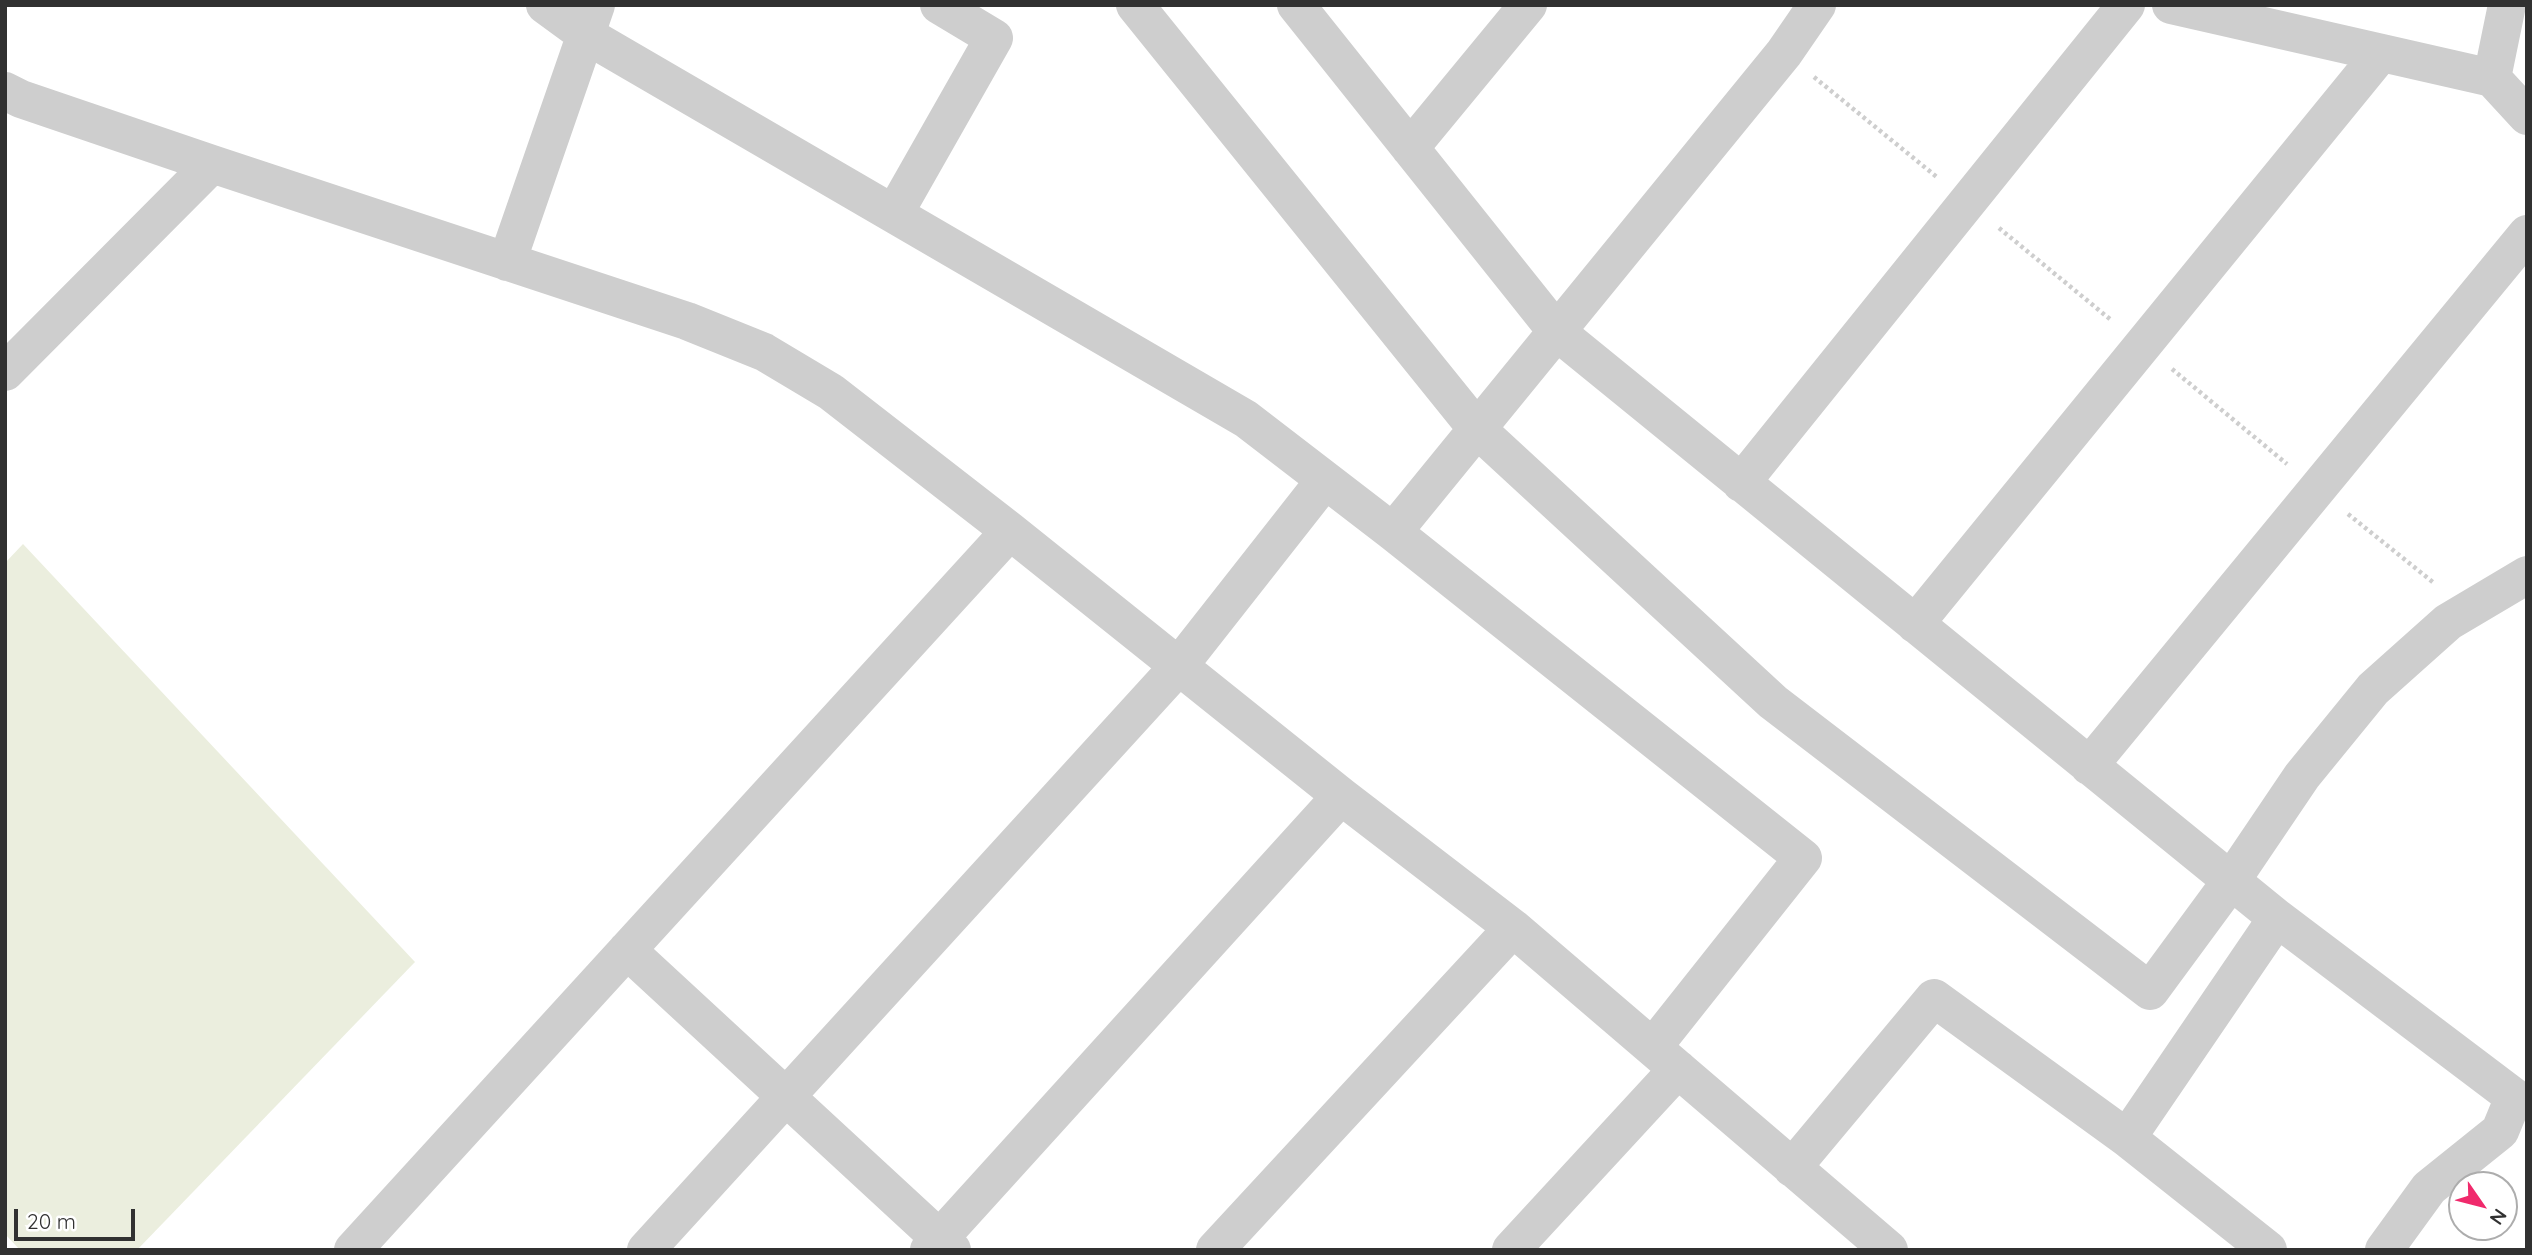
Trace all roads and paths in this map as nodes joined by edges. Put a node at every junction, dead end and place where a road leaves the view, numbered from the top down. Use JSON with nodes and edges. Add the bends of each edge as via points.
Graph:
{"nodes":[{"id":1,"x":545,"y":5,"type":"edge"},
{"id":2,"x":939,"y":5,"type":"edge"},
{"id":3,"x":1135,"y":5,"type":"edge"},
{"id":4,"x":1296,"y":5,"type":"edge"},
{"id":5,"x":1528,"y":5,"type":"edge"},
{"id":6,"x":1817,"y":5,"type":"edge"},
{"id":7,"x":2126,"y":5,"type":"edge"},
{"id":8,"x":2171,"y":5,"type":"edge"},
{"id":9,"x":2507,"y":5,"type":"edge"},
{"id":10,"x":591,"y":20,"type":"edge"},
{"id":11,"x":2381,"y":53,"type":"junction"},
{"id":12,"x":2492,"y":78,"type":"junction"},
{"id":13,"x":5,"y":91,"type":"edge"},
{"id":14,"x":2527,"y":116,"type":"edge"},
{"id":15,"x":1410,"y":148,"type":"junction"},
{"id":16,"x":212,"y":164,"type":"junction"},
{"id":17,"x":894,"y":214,"type":"junction"},
{"id":18,"x":2527,"y":234,"type":"edge"},
{"id":19,"x":507,"y":262,"type":"junction"},
{"id":20,"x":1557,"y":332,"type":"junction"},
{"id":21,"x":5,"y":372,"type":"edge"},
{"id":22,"x":1478,"y":429,"type":"junction"},
{"id":23,"x":1325,"y":480,"type":"junction"},
{"id":24,"x":1741,"y":483,"type":"junction"},
{"id":25,"x":1010,"y":531,"type":"junction"},
{"id":26,"x":1393,"y":532,"type":"junction"},
{"id":27,"x":2527,"y":576,"type":"edge"},
{"id":28,"x":1915,"y":625,"type":"junction"},
{"id":29,"x":1178,"y":667,"type":"junction"},
{"id":30,"x":2089,"y":766,"type":"junction"},
{"id":31,"x":1341,"y":796,"type":"junction"},
{"id":32,"x":2231,"y":881,"type":"junction"},
{"id":33,"x":2277,"y":918,"type":"junction"},
{"id":34,"x":1513,"y":928,"type":"junction"},
{"id":35,"x":627,"y":950,"type":"junction"},
{"id":36,"x":1665,"y":1058,"type":"junction"},
{"id":37,"x":786,"y":1098,"type":"junction"},
{"id":38,"x":2127,"y":1138,"type":"junction"},
{"id":39,"x":1792,"y":1168,"type":"junction"},
{"id":40,"x":940,"y":1246,"type":"edge"},
{"id":41,"x":1518,"y":1247,"type":"edge"},
{"id":42,"x":353,"y":1250,"type":"edge"},
{"id":43,"x":646,"y":1250,"type":"edge"},
{"id":44,"x":1215,"y":1250,"type":"edge"},
{"id":45,"x":1889,"y":1250,"type":"edge"},
{"id":46,"x":2267,"y":1250,"type":"edge"},
{"id":47,"x":2384,"y":1250,"type":"edge"}],
"edges":[{"from":1,"to":10,"type":"street"},
{"from":2,"to":17,"type":"street","via":[[995,38]]},
{"from":3,"to":22,"type":"street"},
{"from":4,"to":15,"type":"street"},
{"from":5,"to":15,"type":"street"},
{"from":6,"to":20,"type":"street"},
{"from":7,"to":24,"type":"street"},
{"from":8,"to":11,"type":"street"},
{"from":9,"to":12,"type":"street"},
{"from":10,"to":17,"type":"street"},
{"from":10,"to":19,"type":"street"},
{"from":11,"to":12,"type":"street"},
{"from":11,"to":28,"type":"street"},
{"from":12,"to":14,"type":"street"},
{"from":13,"to":16,"type":"street"},
{"from":15,"to":20,"type":"street"},
{"from":16,"to":19,"type":"street"},
{"from":16,"to":21,"type":"street"},
{"from":17,"to":23,"type":"street","via":[[1246,419]]},
{"from":18,"to":30,"type":"street"},
{"from":19,"to":25,"type":"street","via":[[687,321],[764,352],[831,392]]},
{"from":20,"to":22,"type":"street"},
{"from":20,"to":24,"type":"street"},
{"from":22,"to":26,"type":"street"},
{"from":22,"to":32,"type":"street","via":[[1773,702],[2150,991]]},
{"from":23,"to":26,"type":"street"},
{"from":23,"to":29,"type":"street"},
{"from":24,"to":28,"type":"street"},
{"from":25,"to":29,"type":"street"},
{"from":25,"to":35,"type":"street"},
{"from":26,"to":36,"type":"street","via":[[1803,858]]},
{"from":27,"to":32,"type":"street","via":[[2448,622],[2373,690],[2302,776]]},
{"from":28,"to":30,"type":"street"},
{"from":29,"to":31,"type":"street"},
{"from":29,"to":37,"type":"street"},
{"from":30,"to":32,"type":"street"},
{"from":31,"to":34,"type":"street"},
{"from":31,"to":40,"type":"street"},
{"from":32,"to":33,"type":"street"},
{"from":33,"to":38,"type":"street"},
{"from":33,"to":47,"type":"street","via":[[2514,1097],[2500,1130],[2429,1188]]},
{"from":34,"to":36,"type":"street"},
{"from":34,"to":44,"type":"street"},
{"from":35,"to":37,"type":"street"},
{"from":35,"to":42,"type":"street"},
{"from":36,"to":39,"type":"street"},
{"from":36,"to":41,"type":"street"},
{"from":37,"to":40,"type":"street"},
{"from":37,"to":43,"type":"street"},
{"from":38,"to":39,"type":"street","via":[[1934,998]]},
{"from":38,"to":46,"type":"street"},
{"from":39,"to":45,"type":"street"}]}
